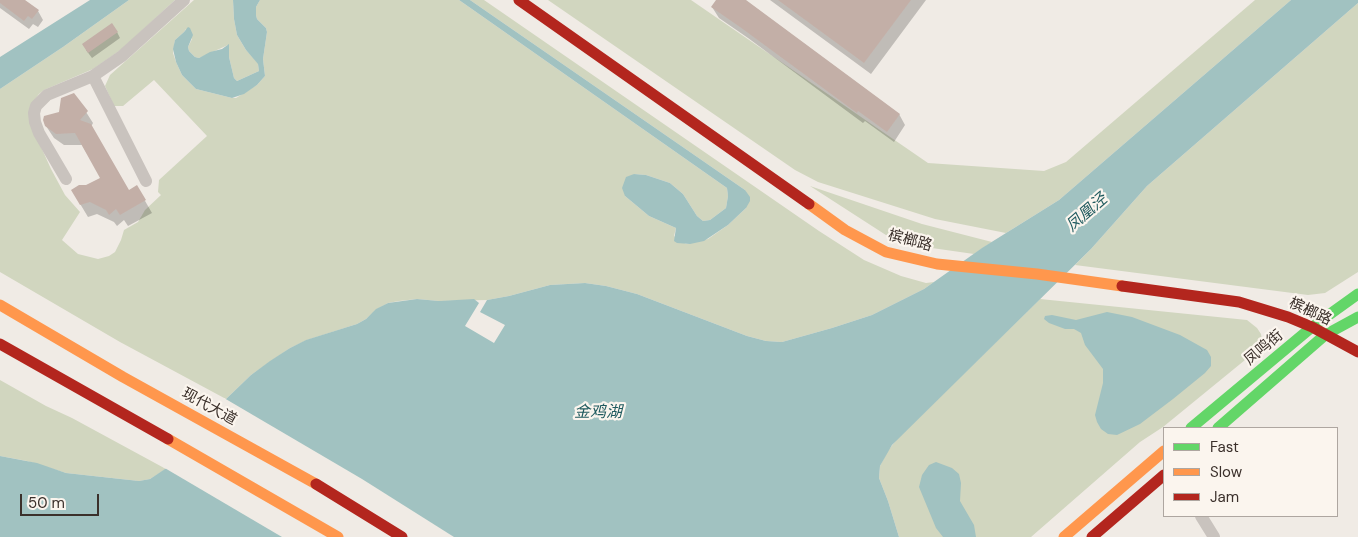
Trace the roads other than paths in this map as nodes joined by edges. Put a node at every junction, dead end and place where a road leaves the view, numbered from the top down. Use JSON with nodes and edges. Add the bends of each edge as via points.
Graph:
{"nodes":[{"id":1,"x":184,"y":0,"type":"edge"},
{"id":2,"x":519,"y":0,"type":"edge"},
{"id":3,"x":93,"y":76,"type":"junction"},
{"id":4,"x":66,"y":179,"type":"dead end"},
{"id":5,"x":146,"y":181,"type":"dead end"},
{"id":6,"x":1358,"y":294,"type":"edge"},
{"id":7,"x":0,"y":305,"type":"edge"},
{"id":8,"x":1358,"y":317,"type":"edge"},
{"id":9,"x":1312,"y":327,"type":"junction"},
{"id":10,"x":1325,"y":335,"type":"junction"},
{"id":11,"x":0,"y":344,"type":"edge"},
{"id":12,"x":1358,"y":352,"type":"edge"},
{"id":13,"x":1192,"y":427,"type":"edge"},
{"id":14,"x":1219,"y":427,"type":"edge"},
{"id":15,"x":1163,"y":452,"type":"edge"},
{"id":16,"x":1163,"y":476,"type":"edge"},
{"id":17,"x":1202,"y":517,"type":"edge"},
{"id":18,"x":338,"y":537,"type":"edge"},
{"id":19,"x":402,"y":537,"type":"edge"},
{"id":20,"x":1064,"y":537,"type":"edge"},
{"id":21,"x":1092,"y":537,"type":"edge"},
{"id":22,"x":1214,"y":537,"type":"edge"}],
"edges":[{"from":1,"to":3,"type":"street","via":[[122,56]]},
{"from":2,"to":9,"type":"main road","name":"槟榔路","via":[[845,230],[886,252],[951,265],[1239,302]]},
{"from":3,"to":4,"type":"street","via":[[47,95],[34,113],[40,133]]},
{"from":3,"to":5,"type":"street"},
{"from":6,"to":9,"type":"main road","name":"凤鸣街"},
{"from":7,"to":19,"type":"main road","name":"现代大道","via":[[299,474]]},
{"from":8,"to":10,"type":"main road","name":"凤鸣街"},
{"from":9,"to":10,"type":"main road","name":"槟榔路"},
{"from":9,"to":13,"type":"main road","name":"凤鸣街"},
{"from":10,"to":12,"type":"main road","name":"槟榔路"},
{"from":10,"to":14,"type":"main road","name":"凤鸣街"},
{"from":11,"to":18,"type":"main road"},
{"from":15,"to":20,"type":"main road"},
{"from":16,"to":21,"type":"main road"},
{"from":17,"to":22,"type":"street"}]}
